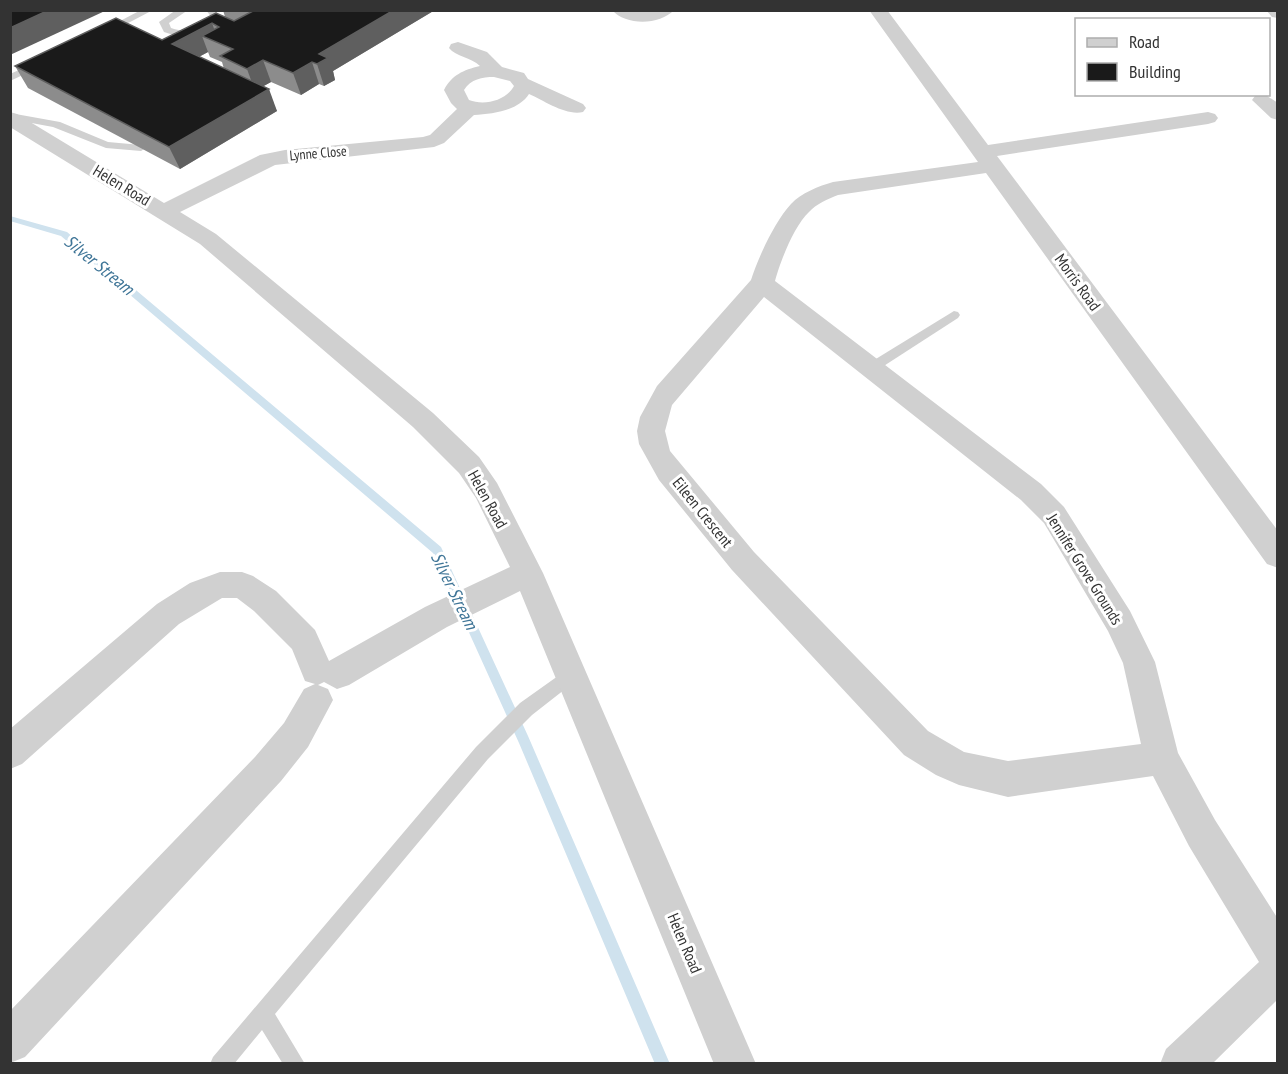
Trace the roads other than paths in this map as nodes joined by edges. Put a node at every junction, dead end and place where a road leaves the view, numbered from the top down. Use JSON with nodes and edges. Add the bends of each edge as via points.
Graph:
{"nodes":[{"id":1,"x":149,"y":10,"type":"edge"},
{"id":2,"x":161,"y":10,"type":"edge"},
{"id":3,"x":184,"y":10,"type":"edge"},
{"id":4,"x":210,"y":10,"type":"edge"},
{"id":5,"x":621,"y":10,"type":"edge"},
{"id":6,"x":665,"y":10,"type":"edge"},
{"id":7,"x":878,"y":10,"type":"edge"},
{"id":8,"x":173,"y":15,"type":"junction"},
{"id":9,"x":166,"y":30,"type":"junction"},
{"id":10,"x":157,"y":35,"type":"edge"},
{"id":11,"x":96,"y":36,"type":"edge"},
{"id":12,"x":458,"y":48,"type":"dead end"},
{"id":13,"x":42,"y":62,"type":"edge"},
{"id":14,"x":495,"y":71,"type":"junction"},
{"id":15,"x":10,"y":78,"type":"edge"},
{"id":16,"x":522,"y":83,"type":"junction"},
{"id":17,"x":470,"y":107,"type":"junction"},
{"id":18,"x":576,"y":108,"type":"dead end"},
{"id":19,"x":10,"y":117,"type":"edge"},
{"id":20,"x":1208,"y":118,"type":"dead end"},
{"id":21,"x":141,"y":148,"type":"edge"},
{"id":22,"x":987,"y":159,"type":"junction"},
{"id":23,"x":165,"y":211,"type":"junction"},
{"id":24,"x":762,"y":283,"type":"junction"},
{"id":25,"x":954,"y":315,"type":"dead end"},
{"id":26,"x":871,"y":368,"type":"junction"},
{"id":27,"x":1278,"y":555,"type":"edge"},
{"id":28,"x":528,"y":573,"type":"junction"},
{"id":29,"x":572,"y":674,"type":"junction"},
{"id":30,"x":323,"y":681,"type":"junction"},
{"id":31,"x":10,"y":752,"type":"edge"},
{"id":32,"x":1162,"y":758,"type":"junction"},
{"id":33,"x":1278,"y":956,"type":"edge"},
{"id":34,"x":1278,"y":971,"type":"edge"},
{"id":35,"x":263,"y":1013,"type":"junction"},
{"id":36,"x":10,"y":1042,"type":"edge"},
{"id":37,"x":220,"y":1064,"type":"edge"},
{"id":38,"x":295,"y":1064,"type":"edge"},
{"id":39,"x":735,"y":1064,"type":"edge"},
{"id":40,"x":1181,"y":1064,"type":"edge"}],
"edges":[{"from":1,"to":11,"type":"lane"},
{"from":2,"to":8,"type":"lane"},
{"from":3,"to":8,"type":"lane"},
{"from":4,"to":9,"type":"lane","via":[[217,18],[205,30],[188,34]]},
{"from":5,"to":6,"type":"street","via":[[641,17]]},
{"from":7,"to":22,"type":"street","name":"Morris Road"},
{"from":8,"to":9,"type":"lane","via":[[164,22]]},
{"from":9,"to":10,"type":"lane"},
{"from":12,"to":14,"type":"street","via":[[480,56]]},
{"from":13,"to":15,"type":"lane"},
{"from":14,"to":16,"type":"street","via":[[515,76]]},
{"from":14,"to":17,"type":"street","via":[[476,73],[456,85],[454,95]]},
{"from":16,"to":17,"type":"street","via":[[523,90],[509,104]]},
{"from":16,"to":18,"type":"street"},
{"from":17,"to":23,"type":"street","name":"Lynne Close","via":[[437,139],[427,143],[268,160]]},
{"from":19,"to":21,"type":"lane","via":[[56,124],[106,145]]},
{"from":19,"to":23,"type":"street","name":"Helen Road"},
{"from":20,"to":22,"type":"street","name":"Eileen Crescent"},
{"from":22,"to":24,"type":"street","name":"Eileen Crescent","via":[[818,195],[799,208],[789,222],[770,256]]},
{"from":22,"to":27,"type":"street","name":"Morris Road"},
{"from":23,"to":28,"type":"street","name":"Helen Road","via":[[208,240],[423,420],[469,465],[487,491]]},
{"from":24,"to":26,"type":"street","name":"Jennifer Grove Grounds"},
{"from":24,"to":32,"type":"street","name":"Eileen Crescent","via":[[666,393],[654,413],[652,437],[658,454],[720,537],[916,743],[940,760],[961,770],[1008,779]]},
{"from":25,"to":26,"type":"lane"},
{"from":26,"to":32,"type":"street","name":"Jennifer Grove Grounds","via":[[1031,492],[1054,515],[1119,621],[1139,662]]},
{"from":28,"to":29,"type":"street","name":"Helen Road"},
{"from":28,"to":30,"type":"street","via":[[436,617]]},
{"from":29,"to":35,"type":"lane","via":[[525,709],[482,753]]},
{"from":29,"to":39,"type":"street","name":"Helen Road"},
{"from":30,"to":31,"type":"street","via":[[304,640],[265,601],[242,585],[220,585],[168,614]]},
{"from":30,"to":36,"type":"street","via":[[296,735],[268,769]]},
{"from":32,"to":33,"type":"street","name":"Jennifer Grove Grounds","via":[[1202,833]]},
{"from":34,"to":40,"type":"street"},
{"from":35,"to":37,"type":"lane"},
{"from":35,"to":38,"type":"lane"}]}
